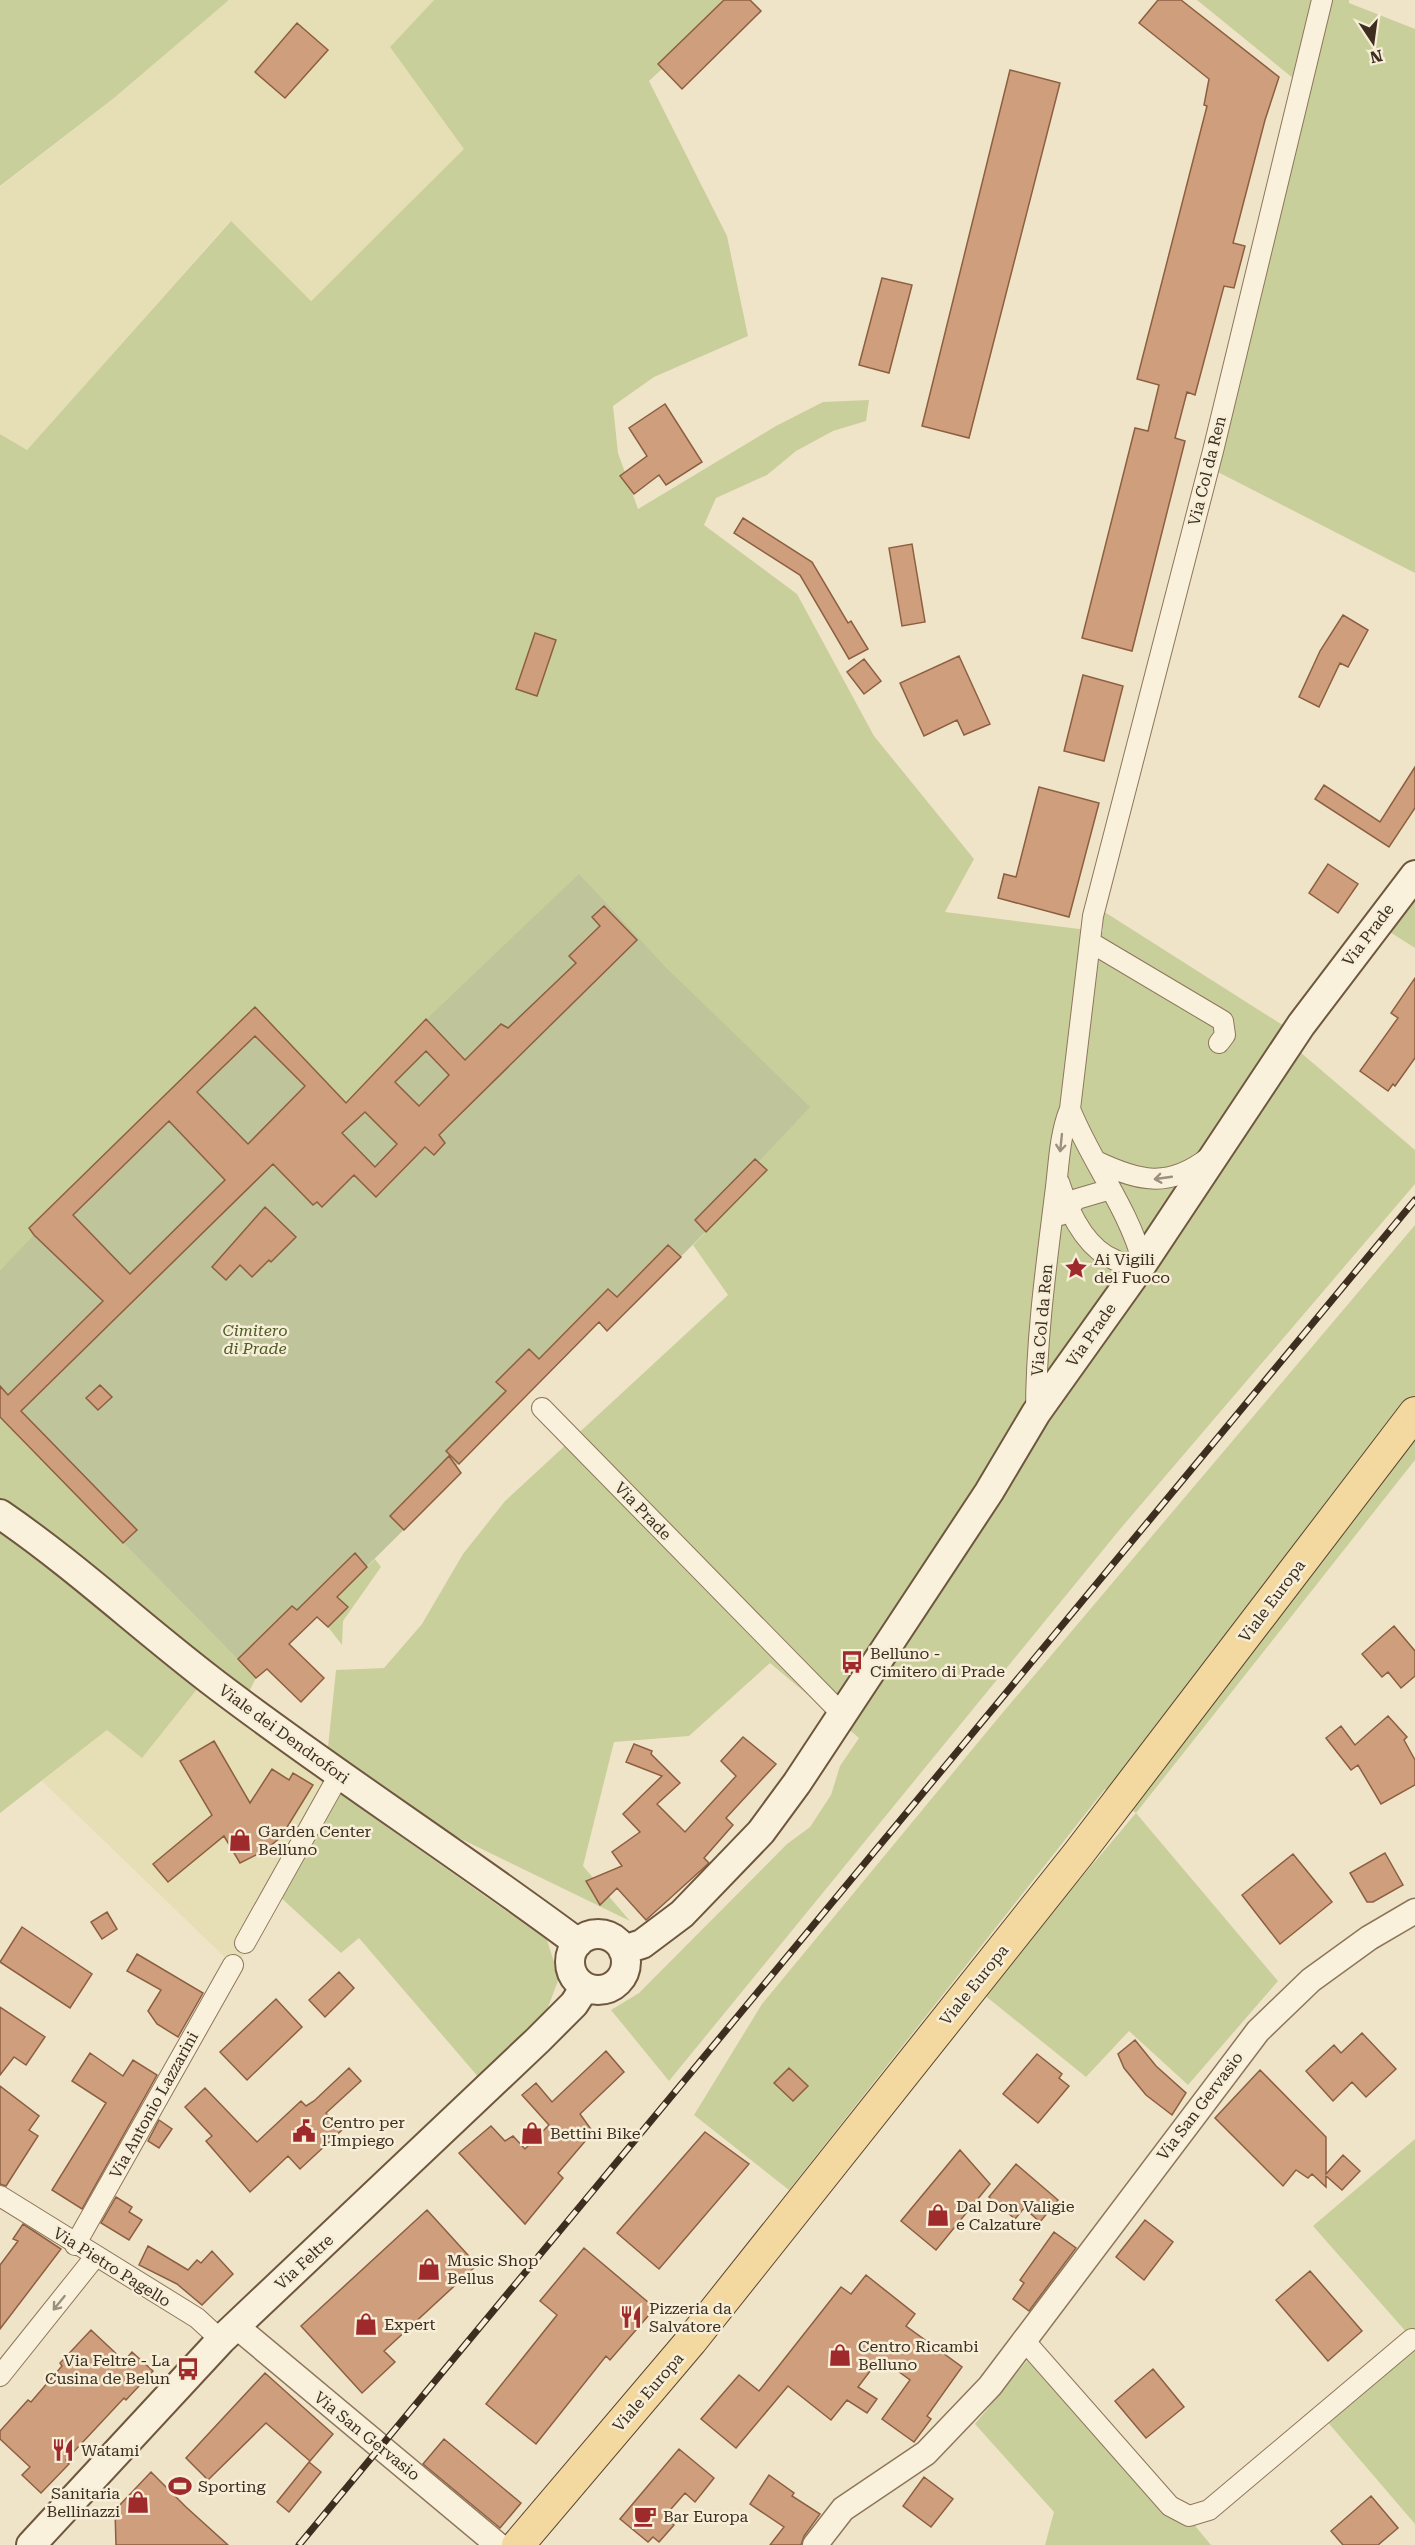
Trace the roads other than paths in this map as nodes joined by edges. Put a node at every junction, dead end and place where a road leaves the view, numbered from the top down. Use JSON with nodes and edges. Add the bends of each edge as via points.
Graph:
{"nodes":[{"id":1,"x":1322,"y":0,"type":"edge"},
{"id":2,"x":1415,"y":875,"type":"edge"},
{"id":3,"x":1090,"y":942,"type":"junction"},
{"id":4,"x":1219,"y":1043,"type":"dead end"},
{"id":5,"x":1070,"y":1109,"type":"junction"},
{"id":6,"x":1215,"y":1153,"type":"junction"},
{"id":7,"x":1096,"y":1161,"type":"junction"},
{"id":8,"x":1058,"y":1177,"type":"junction"},
{"id":9,"x":1111,"y":1189,"type":"junction"},
{"id":10,"x":1068,"y":1208,"type":"junction"},
{"id":11,"x":1051,"y":1226,"type":"junction"},
{"id":12,"x":1143,"y":1263,"type":"junction"},
{"id":13,"x":542,"y":1408,"type":"dead end"},
{"id":14,"x":1036,"y":1413,"type":"junction"},
{"id":15,"x":1415,"y":1413,"type":"edge"},
{"id":16,"x":0,"y":1514,"type":"edge"},
{"id":17,"x":844,"y":1716,"type":"junction"},
{"id":18,"x":339,"y":1775,"type":"junction"},
{"id":19,"x":1415,"y":1911,"type":"edge"},
{"id":20,"x":245,"y":1943,"type":"dead end"},
{"id":21,"x":578,"y":1943,"type":"junction"},
{"id":22,"x":623,"y":1950,"type":"junction"},
{"id":23,"x":233,"y":1965,"type":"dead end"},
{"id":24,"x":585,"y":1987,"type":"junction"},
{"id":25,"x":0,"y":2196,"type":"edge"},
{"id":26,"x":75,"y":2245,"type":"junction"},
{"id":27,"x":95,"y":2257,"type":"junction"},
{"id":28,"x":228,"y":2333,"type":"junction"},
{"id":29,"x":1023,"y":2339,"type":"junction"},
{"id":30,"x":1412,"y":2339,"type":"dead end"},
{"id":31,"x":0,"y":2376,"type":"edge"},
{"id":32,"x":519,"y":2543,"type":"edge"},
{"id":33,"x":31,"y":2545,"type":"edge"},
{"id":34,"x":815,"y":2545,"type":"edge"}],
"edges":[{"from":1,"to":3,"type":"street","name":"Via Col da Ren","via":[[1213,451],[1093,916]]},
{"from":2,"to":6,"type":"main road","name":"Via Prade","via":[[1301,1025]]},
{"from":3,"to":4,"type":"street","via":[[1223,1022],[1225,1035]]},
{"from":3,"to":5,"type":"street","name":"Via Col da Ren"},
{"from":5,"to":7,"type":"street","name":"Via Col da Ren"},
{"from":5,"to":8,"type":"street","name":"Via Col da Ren","one_way":true,"via":[[1063,1127]]},
{"from":6,"to":7,"type":"street","one_way":true,"via":[[1192,1170],[1155,1180],[1124,1174]]},
{"from":6,"to":12,"type":"main road","name":"Via Prade"},
{"from":7,"to":9,"type":"street","name":"Via Col da Ren"},
{"from":8,"to":10,"type":"street","name":"Via Col da Ren"},
{"from":8,"to":11,"type":"street","name":"Via Col da Ren"},
{"from":9,"to":10,"type":"street","via":[[1077,1199]]},
{"from":9,"to":12,"type":"street","name":"Via Col da Ren","via":[[1128,1220]]},
{"from":10,"to":11,"type":"street"},
{"from":10,"to":12,"type":"street","name":"Via Col da Ren","via":[[1088,1238],[1107,1255],[1124,1262]]},
{"from":11,"to":14,"type":"street","name":"Via Col da Ren","via":[[1036,1361]]},
{"from":12,"to":14,"type":"main road","name":"Via Prade"},
{"from":13,"to":17,"type":"street","name":"Via Prade"},
{"from":14,"to":17,"type":"main road","name":"Via Prade"},
{"from":15,"to":32,"type":"main road","name":"Viale Europa","via":[[1079,1853],[692,2341]]},
{"from":16,"to":18,"type":"main road","name":"Viale dei Dendrofori","via":[[218,1686]]},
{"from":17,"to":22,"type":"main road","name":"Via Prade","via":[[761,1832],[721,1875],[663,1930],[642,1944]]},
{"from":18,"to":20,"type":"street"},
{"from":18,"to":21,"type":"main road","name":"Viale dei Dendrofori","via":[[514,1894]]},
{"from":19,"to":29,"type":"street","name":"Via San Gervasio","via":[[1311,1980],[1258,2031]]},
{"from":21,"to":22,"type":"main road","via":[[586,1936],[608,1936]]},
{"from":21,"to":24,"type":"main road","via":[[571,1954],[570,1967]]},
{"from":22,"to":24,"type":"main road","via":[[626,1968],[617,1982],[602,1990]]},
{"from":23,"to":26,"type":"street","name":"Via Antonio Lazzarini"},
{"from":24,"to":28,"type":"main road","name":"Via Feltre","via":[[574,2004],[538,2040]]},
{"from":25,"to":26,"type":"street","name":"Via Pietro Pagello"},
{"from":26,"to":27,"type":"street","name":"Via Pietro Pagello"},
{"from":27,"to":28,"type":"street","name":"Via Pietro Pagello"},
{"from":27,"to":31,"type":"street","one_way":true},
{"from":28,"to":32,"type":"street","name":"Via San Gervasio"},
{"from":28,"to":33,"type":"main road","name":"Via Feltre"},
{"from":29,"to":30,"type":"street","via":[[1170,2506],[1189,2516],[1209,2510]]},
{"from":29,"to":34,"type":"street","name":"Via San Gervasio","via":[[990,2386],[926,2453],[843,2509]]}]}
